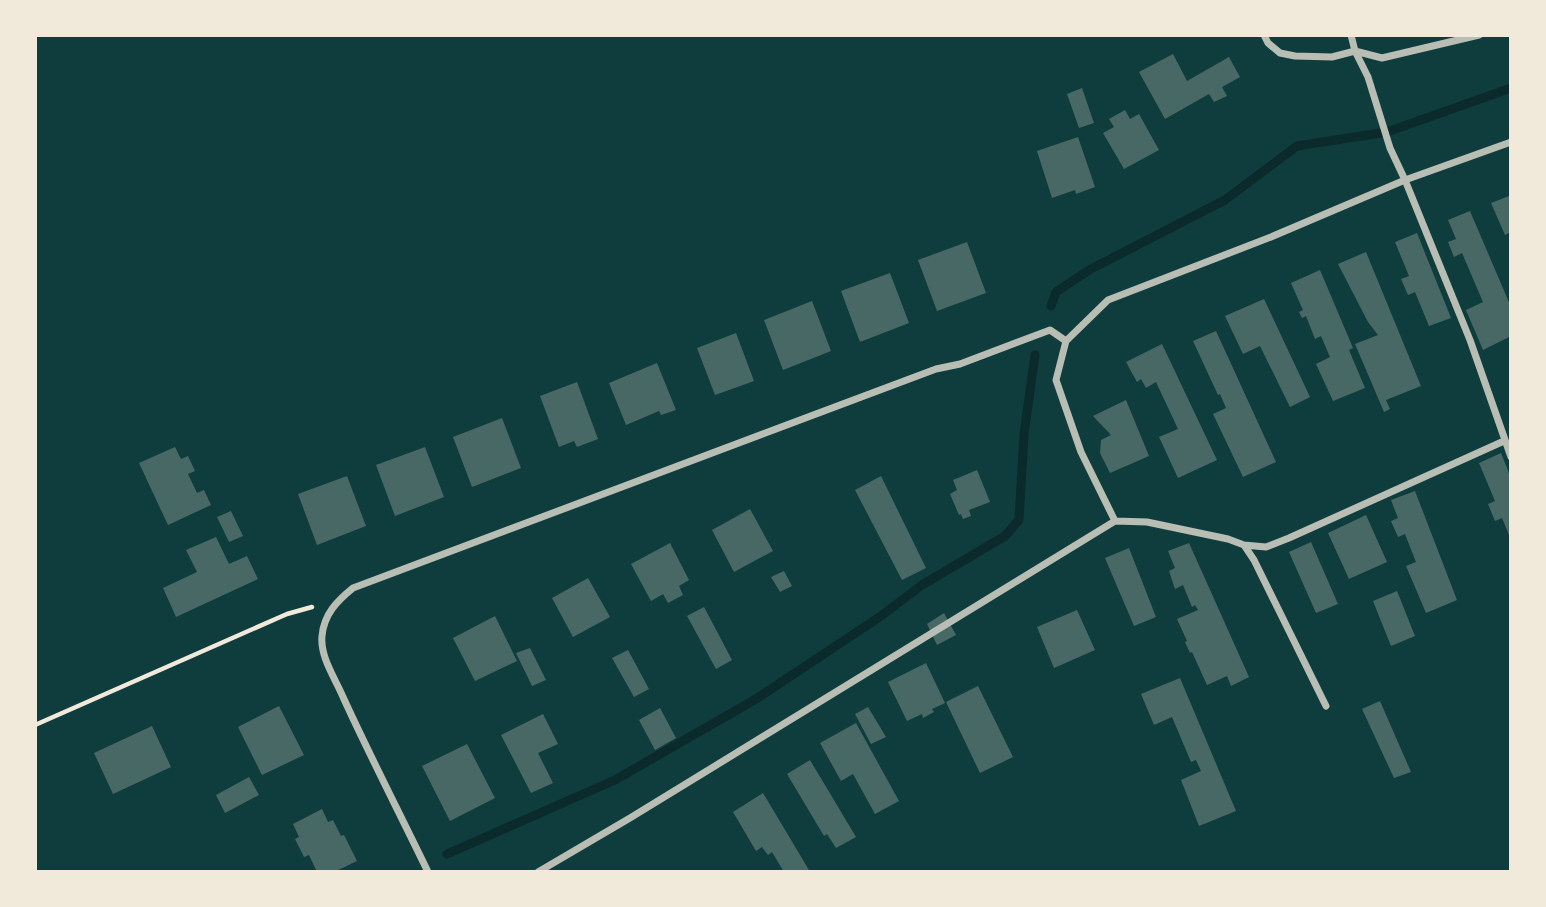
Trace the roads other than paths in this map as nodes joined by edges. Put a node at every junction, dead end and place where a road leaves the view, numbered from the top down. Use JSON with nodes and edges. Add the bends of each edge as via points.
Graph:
{"nodes":[{"id":1,"x":1264,"y":35,"type":"edge"},
{"id":2,"x":1351,"y":35,"type":"edge"},
{"id":3,"x":1479,"y":35,"type":"edge"},
{"id":4,"x":1355,"y":51,"type":"junction"},
{"id":5,"x":1511,"y":142,"type":"edge"},
{"id":6,"x":1405,"y":180,"type":"junction"},
{"id":7,"x":1066,"y":341,"type":"junction"},
{"id":8,"x":1504,"y":441,"type":"junction"},
{"id":9,"x":1511,"y":457,"type":"edge"},
{"id":10,"x":1115,"y":521,"type":"junction"},
{"id":11,"x":1244,"y":545,"type":"junction"},
{"id":12,"x":1326,"y":706,"type":"dead end"},
{"id":13,"x":428,"y":872,"type":"edge"},
{"id":14,"x":538,"y":872,"type":"edge"}],
"edges":[{"from":1,"to":4,"type":"street","via":[[1280,53],[1295,56],[1332,57]]},
{"from":2,"to":4,"type":"street"},
{"from":3,"to":4,"type":"street","via":[[1382,58]]},
{"from":4,"to":6,"type":"street"},
{"from":5,"to":6,"type":"street"},
{"from":6,"to":7,"type":"street","via":[[1108,300]]},
{"from":6,"to":8,"type":"street","via":[[1470,340]]},
{"from":7,"to":10,"type":"street","via":[[1056,380],[1081,452]]},
{"from":7,"to":13,"type":"street","via":[[1050,330],[936,369],[513,526],[354,588],[340,598],[324,625],[323,652]]},
{"from":8,"to":9,"type":"street"},
{"from":8,"to":11,"type":"street","via":[[1266,547]]},
{"from":10,"to":11,"type":"street","via":[[1147,522]]},
{"from":10,"to":14,"type":"street"},
{"from":11,"to":12,"type":"street"}]}
